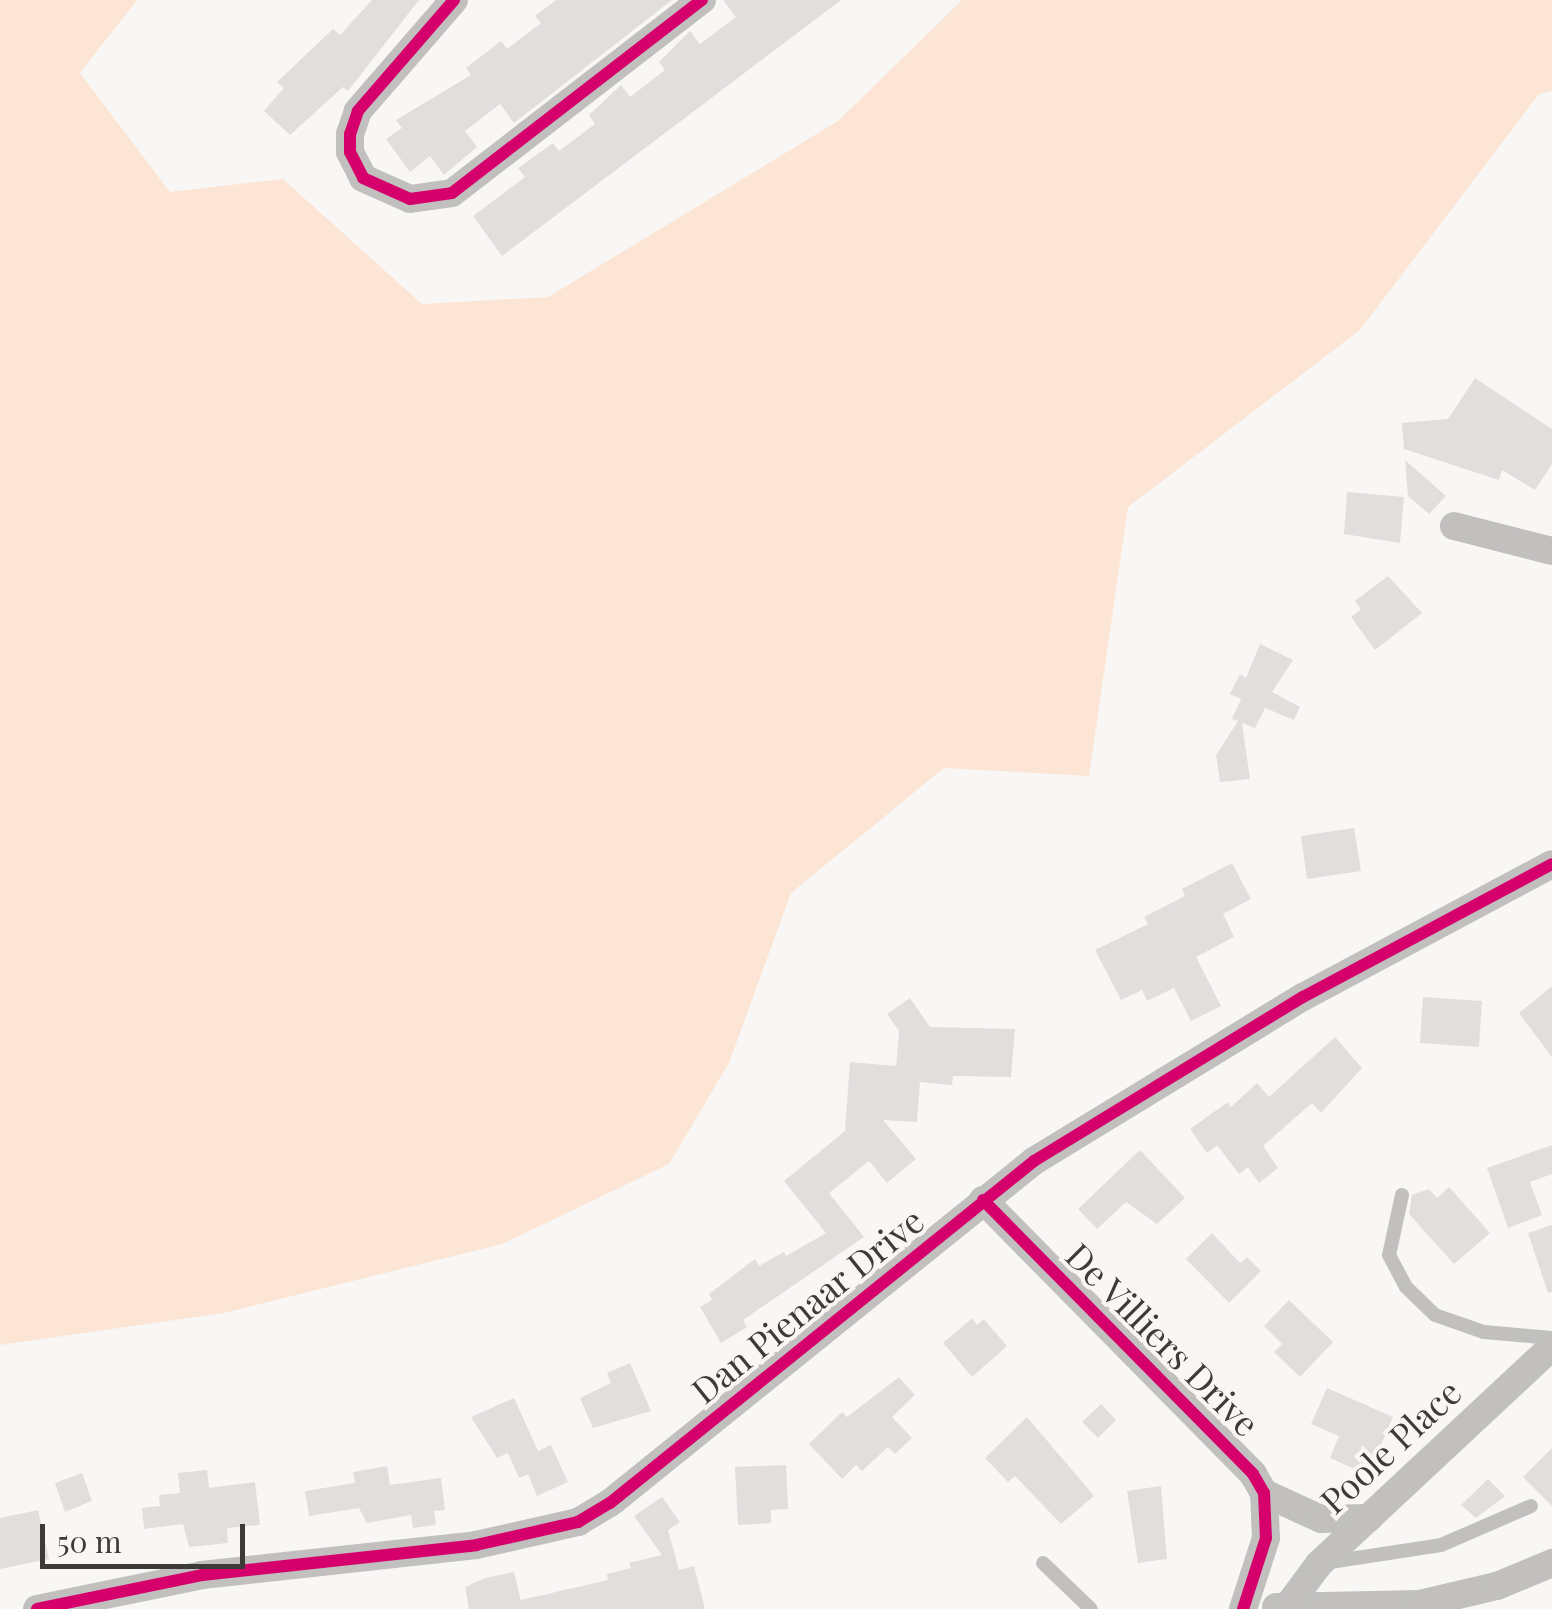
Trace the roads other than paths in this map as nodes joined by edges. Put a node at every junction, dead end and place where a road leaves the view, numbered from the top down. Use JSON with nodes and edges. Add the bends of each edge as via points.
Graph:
{"nodes":[{"id":1,"x":454,"y":0,"type":"edge"},
{"id":2,"x":702,"y":0,"type":"edge"},
{"id":3,"x":1454,"y":526,"type":"dead end"},
{"id":4,"x":1552,"y":551,"type":"edge"},
{"id":5,"x":1552,"y":864,"type":"edge"},
{"id":6,"x":1402,"y":1195,"type":"dead end"},
{"id":7,"x":983,"y":1200,"type":"junction"},
{"id":8,"x":1552,"y":1338,"type":"edge"},
{"id":9,"x":1552,"y":1347,"type":"edge"},
{"id":10,"x":1264,"y":1493,"type":"junction"},
{"id":11,"x":1532,"y":1506,"type":"dead end"},
{"id":12,"x":1369,"y":1518,"type":"junction"},
{"id":13,"x":1552,"y":1562,"type":"edge"},
{"id":14,"x":1043,"y":1563,"type":"dead end"},
{"id":15,"x":1319,"y":1564,"type":"junction"},
{"id":16,"x":1286,"y":1607,"type":"edge"},
{"id":17,"x":1244,"y":1608,"type":"edge"},
{"id":18,"x":38,"y":1609,"type":"edge"},
{"id":19,"x":1091,"y":1609,"type":"edge"}],
"edges":[{"from":1,"to":2,"type":"street","via":[[358,111],[350,134],[350,152],[363,178],[410,199],[452,192]]},
{"from":3,"to":4,"type":"street"},
{"from":5,"to":7,"type":"street","name":"Dan Pienaar Drive","via":[[1118,1105]]},
{"from":6,"to":8,"type":"lane","via":[[1389,1256],[1416,1296],[1458,1325]]},
{"from":7,"to":10,"type":"street","name":"De Villiers Drive","via":[[1227,1444]]},
{"from":7,"to":18,"type":"street","name":"Dan Pienaar Drive","via":[[610,1503],[578,1522],[476,1545],[202,1575]]},
{"from":9,"to":12,"type":"street","name":"Poole Place"},
{"from":10,"to":12,"type":"street","via":[[1321,1519]]},
{"from":10,"to":17,"type":"street","via":[[1266,1538]]},
{"from":11,"to":15,"type":"lane","via":[[1442,1545]]},
{"from":12,"to":15,"type":"street","name":"Poole Place"},
{"from":13,"to":16,"type":"street","via":[[1497,1586],[1440,1600]]},
{"from":14,"to":19,"type":"lane"},
{"from":15,"to":16,"type":"street","name":"Poole Place"},
{"from":16,"to":17,"type":"street"}]}
